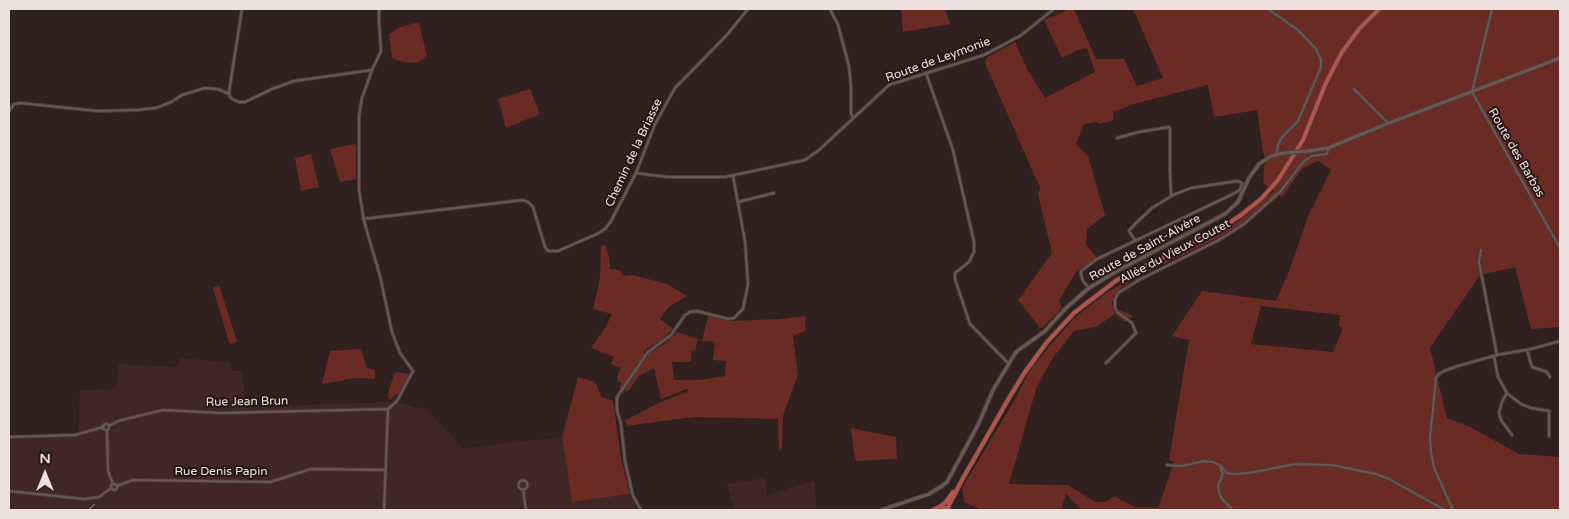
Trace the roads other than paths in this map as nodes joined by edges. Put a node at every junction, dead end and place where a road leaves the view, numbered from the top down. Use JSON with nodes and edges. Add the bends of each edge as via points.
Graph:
{"nodes":[{"id":1,"x":242,"y":9,"type":"edge"},
{"id":2,"x":381,"y":9,"type":"edge"},
{"id":3,"x":748,"y":9,"type":"edge"},
{"id":4,"x":830,"y":9,"type":"edge"},
{"id":5,"x":1054,"y":9,"type":"edge"},
{"id":6,"x":1268,"y":9,"type":"edge"},
{"id":7,"x":1379,"y":9,"type":"edge"},
{"id":8,"x":1492,"y":9,"type":"edge"},
{"id":9,"x":1560,"y":58,"type":"edge"},
{"id":10,"x":372,"y":70,"type":"junction"},
{"id":11,"x":926,"y":73,"type":"junction"},
{"id":12,"x":1354,"y":89,"type":"dead end"},
{"id":13,"x":1472,"y":92,"type":"junction"},
{"id":14,"x":229,"y":94,"type":"junction"},
{"id":15,"x":9,"y":110,"type":"edge"},
{"id":16,"x":853,"y":118,"type":"junction"},
{"id":17,"x":1388,"y":123,"type":"junction"},
{"id":18,"x":1117,"y":138,"type":"dead end"},
{"id":19,"x":1328,"y":148,"type":"junction"},
{"id":20,"x":1277,"y":154,"type":"junction"},
{"id":21,"x":636,"y":173,"type":"junction"},
{"id":22,"x":733,"y":176,"type":"junction"},
{"id":23,"x":774,"y":193,"type":"dead end"},
{"id":24,"x":1173,"y":196,"type":"junction"},
{"id":25,"x":738,"y":202,"type":"junction"},
{"id":26,"x":364,"y":219,"type":"junction"},
{"id":27,"x":1135,"y":240,"type":"junction"},
{"id":28,"x":1560,"y":248,"type":"edge"},
{"id":29,"x":1481,"y":250,"type":"dead end"},
{"id":30,"x":1089,"y":288,"type":"junction"},
{"id":31,"x":1560,"y":341,"type":"edge"},
{"id":32,"x":1527,"y":350,"type":"junction"},
{"id":33,"x":1495,"y":356,"type":"junction"},
{"id":34,"x":1106,"y":363,"type":"dead end"},
{"id":35,"x":1009,"y":364,"type":"junction"},
{"id":36,"x":1550,"y":377,"type":"dead end"},
{"id":37,"x":1507,"y":393,"type":"junction"},
{"id":38,"x":388,"y":409,"type":"junction"},
{"id":39,"x":108,"y":426,"type":"junction"},
{"id":40,"x":103,"y":427,"type":"junction"},
{"id":41,"x":107,"y":430,"type":"junction"},
{"id":42,"x":1512,"y":435,"type":"dead end"},
{"id":43,"x":9,"y":436,"type":"edge"},
{"id":44,"x":1549,"y":436,"type":"dead end"},
{"id":45,"x":1167,"y":465,"type":"dead end"},
{"id":46,"x":1220,"y":465,"type":"junction"},
{"id":47,"x":386,"y":470,"type":"junction"},
{"id":48,"x":962,"y":480,"type":"junction"},
{"id":49,"x":113,"y":484,"type":"junction"},
{"id":50,"x":116,"y":486,"type":"junction"},
{"id":51,"x":111,"y":488,"type":"junction"},
{"id":52,"x":523,"y":490,"type":"dead end"},
{"id":53,"x":9,"y":491,"type":"edge"},
{"id":54,"x":941,"y":506,"type":"junction"},
{"id":55,"x":384,"y":510,"type":"edge"},
{"id":56,"x":526,"y":510,"type":"edge"},
{"id":57,"x":641,"y":510,"type":"edge"},
{"id":58,"x":882,"y":510,"type":"edge"},
{"id":59,"x":933,"y":510,"type":"edge"},
{"id":60,"x":948,"y":510,"type":"edge"},
{"id":61,"x":1233,"y":510,"type":"edge"},
{"id":62,"x":1445,"y":510,"type":"edge"},
{"id":63,"x":1453,"y":510,"type":"edge"}],
"edges":[{"from":1,"to":14,"type":"street"},
{"from":2,"to":10,"type":"street","via":[[381,51]]},
{"from":3,"to":21,"type":"street","name":"Chemin de la Briasse","via":[[675,88],[655,124]]},
{"from":4,"to":16,"type":"street","via":[[838,25],[849,66]]},
{"from":5,"to":11,"type":"street","name":"Route de Leymonie","via":[[1005,45]]},
{"from":6,"to":20,"type":"street","via":[[1298,30],[1316,49],[1321,60],[1298,121],[1283,136]]},
{"from":7,"to":48,"type":"main road","via":[[1342,52],[1303,140],[1261,199],[1220,229],[1117,280],[1066,321],[1025,372]]},
{"from":8,"to":13,"type":"street"},
{"from":9,"to":13,"type":"main road","name":"Route de Saint-Alvère"},
{"from":10,"to":14,"type":"street","via":[[294,81],[245,102],[234,100]]},
{"from":10,"to":26,"type":"street","via":[[362,98],[358,131],[359,190]]},
{"from":11,"to":16,"type":"street","name":"Route de Leymonie","via":[[889,85]]},
{"from":11,"to":35,"type":"street","via":[[953,150],[974,242],[969,262],[955,273],[955,278],[970,324]]},
{"from":12,"to":17,"type":"street"},
{"from":13,"to":17,"type":"main road","name":"Route de Saint-Alvère"},
{"from":13,"to":28,"type":"street","name":"Route des Barbas"},
{"from":14,"to":15,"type":"street","via":[[206,88],[156,108],[137,110],[97,111],[21,103],[14,104]]},
{"from":16,"to":22,"type":"street","name":"Route de Leymonie","via":[[805,160]]},
{"from":17,"to":19,"type":"main road","name":"Route de Saint-Alvère"},
{"from":18,"to":24,"type":"street","via":[[1169,127]]},
{"from":19,"to":20,"type":"main road","name":"Route de Saint-Alvère","bridge":true},
{"from":19,"to":34,"type":"street","name":"Allée du Vieux Coutet","via":[[1327,154],[1304,161],[1280,192],[1244,224],[1118,293],[1114,307],[1132,323],[1136,333]]},
{"from":20,"to":30,"type":"main road","name":"Route de Saint-Alvère","via":[[1254,170],[1238,202],[1225,214]]},
{"from":21,"to":22,"type":"street","name":"Route de Leymonie","via":[[667,177]]},
{"from":21,"to":26,"type":"street","name":"Chemin de la Briasse","via":[[605,229],[551,252],[545,247],[533,207],[523,200]]},
{"from":22,"to":25,"type":"street"},
{"from":23,"to":25,"type":"street"},
{"from":24,"to":27,"type":"street","via":[[1152,208],[1129,231]]},
{"from":24,"to":27,"type":"street","via":[[1191,188],[1242,183],[1240,190],[1231,195]]},
{"from":25,"to":57,"type":"street","via":[[748,284],[743,309],[728,319],[697,311],[685,315],[671,336],[648,352],[616,397],[629,478]]},
{"from":26,"to":38,"type":"street","via":[[395,343],[413,371],[397,401]]},
{"from":27,"to":30,"type":"street","via":[[1082,270],[1080,274]]},
{"from":29,"to":33,"type":"street","via":[[1480,262]]},
{"from":30,"to":35,"type":"main road","name":"Route de Saint-Alvère","via":[[1044,331],[1024,345]]},
{"from":31,"to":32,"type":"street"},
{"from":32,"to":33,"type":"street"},
{"from":32,"to":36,"type":"street","via":[[1532,368],[1547,372]]},
{"from":33,"to":37,"type":"street","via":[[1498,378]]},
{"from":33,"to":63,"type":"street","via":[[1444,371],[1434,384],[1431,452],[1434,468]]},
{"from":35,"to":58,"type":"main road","name":"Route de Saint-Alvère","via":[[947,482],[929,494]]},
{"from":37,"to":42,"type":"street","via":[[1499,413]]},
{"from":37,"to":44,"type":"street","via":[[1521,404],[1549,411]]},
{"from":38,"to":39,"type":"street","name":"Rue Jean Brun","via":[[221,413],[163,410]]},
{"from":38,"to":47,"type":"street"},
{"from":39,"to":40,"type":"street","name":"Rue Jean Brun","via":[[105,424]]},
{"from":39,"to":41,"type":"street"},
{"from":40,"to":41,"type":"street"},
{"from":40,"to":43,"type":"street","via":[[75,436]]},
{"from":41,"to":49,"type":"street","via":[[108,471]]},
{"from":45,"to":46,"type":"street","via":[[1182,466],[1204,461]]},
{"from":46,"to":61,"type":"street","via":[[1223,474],[1219,492],[1222,500]]},
{"from":46,"to":62,"type":"street","via":[[1227,473],[1235,474],[1295,464],[1332,465],[1389,479]]},
{"from":47,"to":50,"type":"street","name":"Rue Denis Papin","via":[[311,470],[270,482],[133,480]]},
{"from":47,"to":55,"type":"street"},
{"from":48,"to":54,"type":"main road"},
{"from":48,"to":60,"type":"main road"},
{"from":49,"to":50,"type":"street"},
{"from":49,"to":51,"type":"street"},
{"from":50,"to":51,"type":"street","name":"Rue Denis Papin","via":[[115,490]]},
{"from":51,"to":53,"type":"street","via":[[99,497],[84,499]]},
{"from":52,"to":56,"type":"street"},
{"from":54,"to":59,"type":"main road"},
{"from":54,"to":60,"type":"main road"}]}
